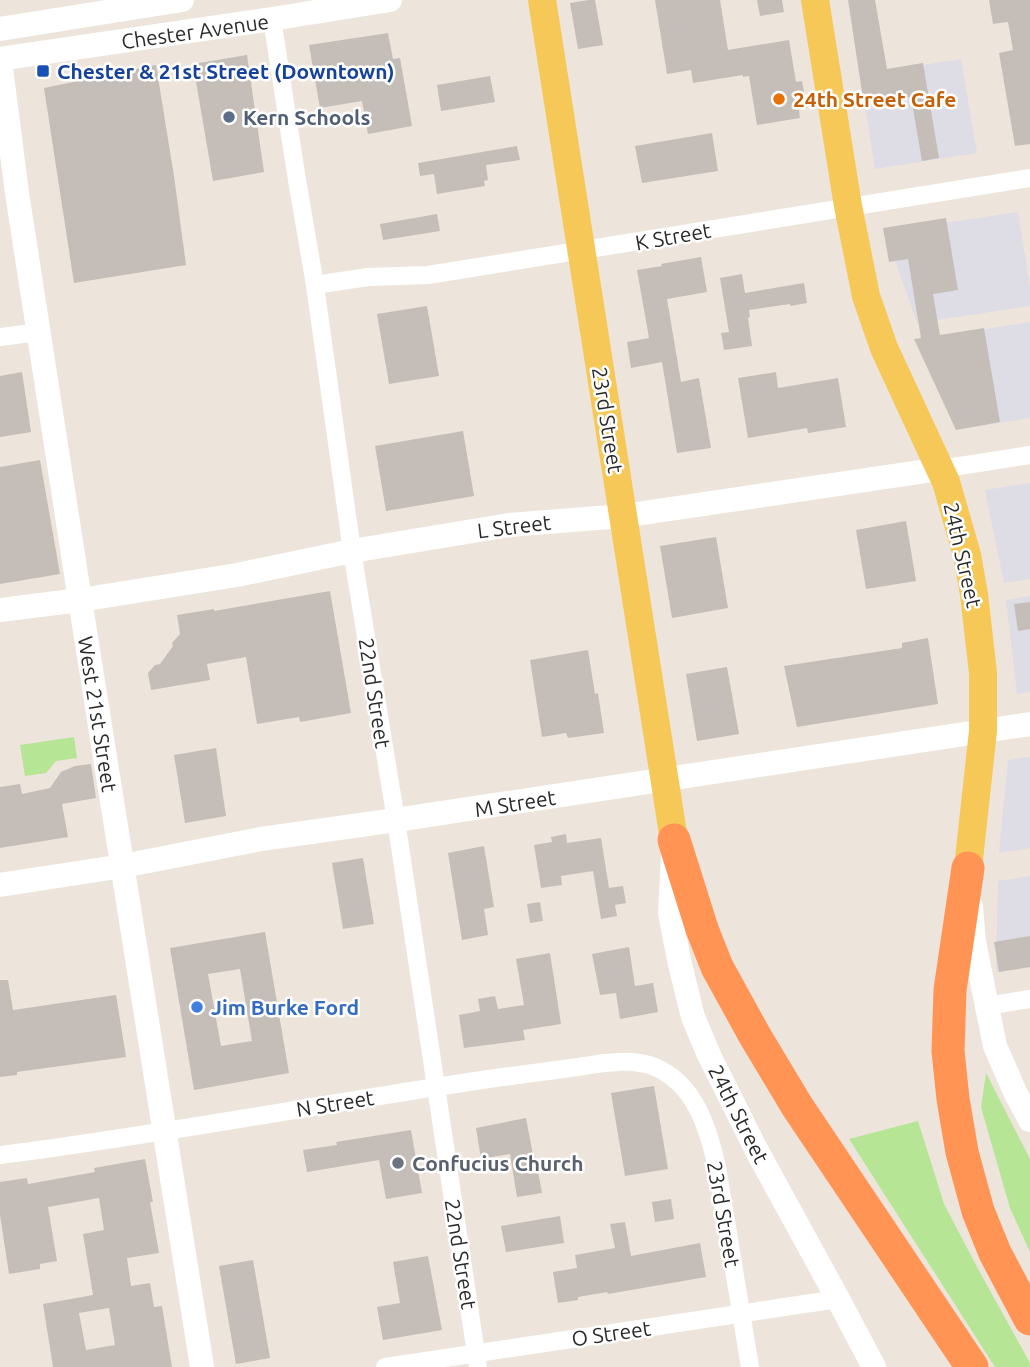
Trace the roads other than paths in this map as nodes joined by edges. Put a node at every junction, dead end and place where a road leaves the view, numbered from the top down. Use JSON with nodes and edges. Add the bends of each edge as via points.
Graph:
{"nodes":[{"id":1,"x":182,"y":0,"type":"edge"},
{"id":2,"x":390,"y":0,"type":"edge"},
{"id":3,"x":542,"y":0,"type":"edge"},
{"id":4,"x":815,"y":0,"type":"edge"},
{"id":5,"x":272,"y":19,"type":"junction"},
{"id":6,"x":0,"y":29,"type":"edge"},
{"id":7,"x":0,"y":59,"type":"edge"},
{"id":8,"x":1030,"y":178,"type":"edge"},
{"id":9,"x":848,"y":206,"type":"junction"},
{"id":10,"x":582,"y":251,"type":"junction"},
{"id":11,"x":315,"y":285,"type":"junction"},
{"id":12,"x":39,"y":332,"type":"junction"},
{"id":13,"x":0,"y":337,"type":"edge"},
{"id":14,"x":1030,"y":455,"type":"edge"},
{"id":15,"x":940,"y":468,"type":"junction"},
{"id":16,"x":623,"y":516,"type":"junction"},
{"id":17,"x":352,"y":551,"type":"junction"},
{"id":18,"x":80,"y":600,"type":"junction"},
{"id":19,"x":0,"y":610,"type":"edge"},
{"id":20,"x":1030,"y":724,"type":"edge"},
{"id":21,"x":983,"y":731,"type":"junction"},
{"id":22,"x":664,"y":780,"type":"junction"},
{"id":23,"x":396,"y":820,"type":"junction"},
{"id":24,"x":674,"y":840,"type":"junction"},
{"id":25,"x":123,"y":866,"type":"junction"},
{"id":26,"x":968,"y":868,"type":"junction"},
{"id":27,"x":0,"y":886,"type":"edge"},
{"id":28,"x":1030,"y":999,"type":"edge"},
{"id":29,"x":986,"y":1006,"type":"junction"},
{"id":30,"x":668,"y":1075,"type":"joint"},
{"id":31,"x":436,"y":1087,"type":"junction"},
{"id":32,"x":1030,"y":1120,"type":"edge"},
{"id":33,"x":165,"y":1131,"type":"junction"},
{"id":34,"x":0,"y":1155,"type":"edge"},
{"id":35,"x":868,"y":1210,"type":"junction"},
{"id":36,"x":838,"y":1299,"type":"junction"},
{"id":37,"x":741,"y":1314,"type":"junction"},
{"id":38,"x":1030,"y":1319,"type":"edge"},
{"id":39,"x":477,"y":1360,"type":"edge"},
{"id":40,"x":202,"y":1367,"type":"edge"},
{"id":41,"x":384,"y":1367,"type":"edge"},
{"id":42,"x":750,"y":1367,"type":"edge"},
{"id":43,"x":874,"y":1367,"type":"edge"},
{"id":44,"x":952,"y":1367,"type":"edge"},
{"id":45,"x":972,"y":1367,"type":"edge"}],
"edges":[{"from":1,"to":6,"type":"street","name":"Chester Avenue"},
{"from":2,"to":5,"type":"street","name":"Chester Avenue"},
{"from":3,"to":10,"type":"main road","name":"23rd Street"},
{"from":4,"to":9,"type":"main road","name":"24th Street"},
{"from":5,"to":7,"type":"street","name":"Chester Avenue"},
{"from":5,"to":11,"type":"street","name":"22nd Street"},
{"from":7,"to":12,"type":"street","name":"West 21st Street"},
{"from":8,"to":9,"type":"street","name":"K Street"},
{"from":9,"to":10,"type":"street","name":"K Street"},
{"from":9,"to":15,"type":"main road","name":"24th Street","via":[[872,316]]},
{"from":10,"to":11,"type":"street","name":"K Street","via":[[428,275]]},
{"from":10,"to":16,"type":"main road","name":"23rd Street"},
{"from":11,"to":17,"type":"street","name":"22nd Street"},
{"from":12,"to":13,"type":"street"},
{"from":12,"to":18,"type":"street","name":"West 21st Street"},
{"from":14,"to":15,"type":"street","name":"L Street"},
{"from":15,"to":16,"type":"street","name":"L Street"},
{"from":15,"to":21,"type":"main road","name":"24th Street","via":[[974,594]]},
{"from":16,"to":17,"type":"street","name":"L Street","via":[[509,525]]},
{"from":16,"to":22,"type":"main road","name":"23rd Street"},
{"from":17,"to":18,"type":"street","name":"L Street"},
{"from":17,"to":23,"type":"street","name":"22nd Street"},
{"from":18,"to":19,"type":"street","name":"L Street"},
{"from":18,"to":25,"type":"street","name":"West 21st Street"},
{"from":20,"to":21,"type":"street","name":"M Street"},
{"from":21,"to":22,"type":"street","name":"M Street"},
{"from":21,"to":26,"type":"main road","name":"24th Street"},
{"from":22,"to":23,"type":"street","name":"M Street"},
{"from":22,"to":24,"type":"main road","name":"23rd Street"},
{"from":23,"to":25,"type":"street","name":"M Street","via":[[261,839]]},
{"from":23,"to":31,"type":"street","name":"22nd Street"},
{"from":24,"to":35,"type":"highway","via":[[717,967],[797,1106]]},
{"from":24,"to":36,"type":"street","name":"24th Street","via":[[670,913],[693,1017],[757,1151]]},
{"from":25,"to":27,"type":"street","name":"M Street"},
{"from":25,"to":33,"type":"street","name":"West 21st Street"},
{"from":26,"to":29,"type":"street","name":"24th Street","via":[[974,942]]},
{"from":26,"to":38,"type":"highway","via":[[950,990],[948,1051],[953,1099],[978,1211]]},
{"from":28,"to":29,"type":"street"},
{"from":29,"to":32,"type":"street","name":"24th Street","via":[[995,1046]]},
{"from":30,"to":31,"type":"street","name":"N Street","via":[[646,1064],[607,1063]]},
{"from":30,"to":37,"type":"street","name":"23rd Street","via":[[684,1087],[711,1139]]},
{"from":31,"to":33,"type":"street","name":"N Street"},
{"from":31,"to":39,"type":"street","name":"22nd Street"},
{"from":33,"to":34,"type":"street","name":"N Street"},
{"from":33,"to":40,"type":"street","name":"West 21st Street"},
{"from":35,"to":44,"type":"highway"},
{"from":35,"to":45,"type":"highway"},
{"from":36,"to":37,"type":"street","name":"O Street"},
{"from":36,"to":43,"type":"street","name":"24th Street"},
{"from":37,"to":39,"type":"street","name":"O Street"},
{"from":37,"to":42,"type":"street","name":"23rd Street"},
{"from":39,"to":41,"type":"street","name":"O Street"}]}
